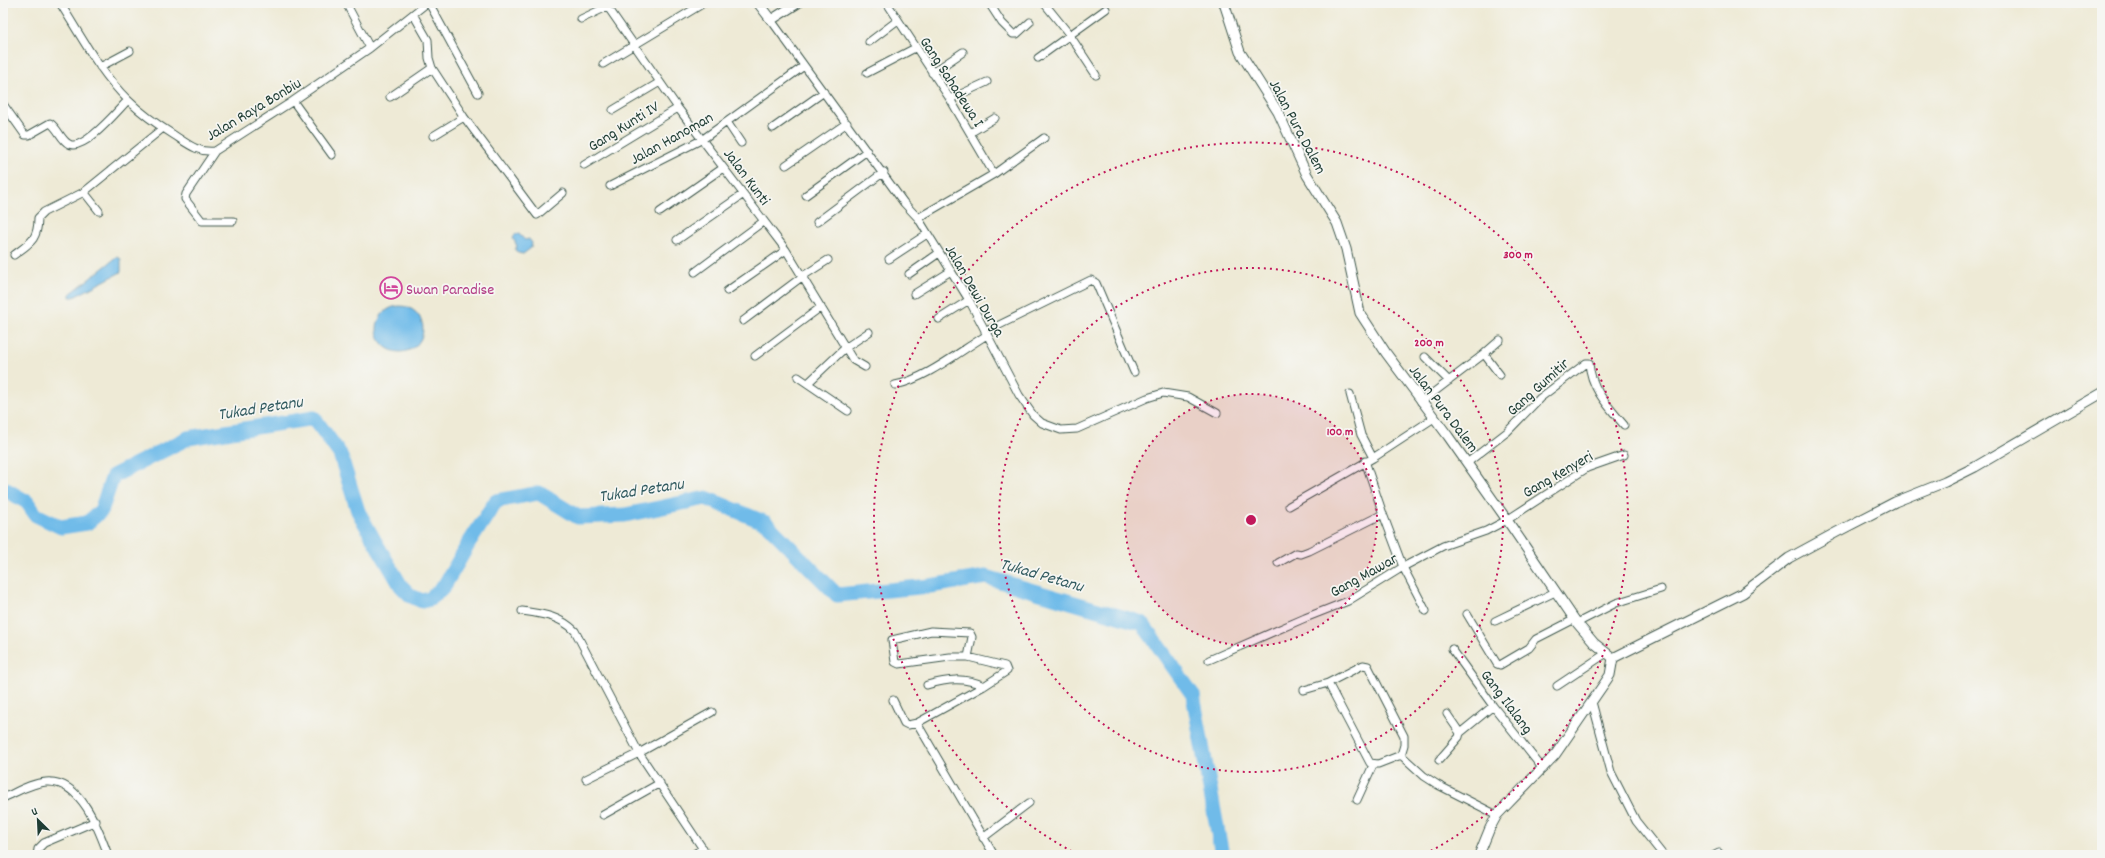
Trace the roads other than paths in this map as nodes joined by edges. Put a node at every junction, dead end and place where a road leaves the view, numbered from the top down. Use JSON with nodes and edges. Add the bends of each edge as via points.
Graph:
{"nodes":[{"id":1,"x":60,"y":3,"type":"edge"},
{"id":2,"x":346,"y":3,"type":"edge"},
{"id":3,"x":428,"y":3,"type":"edge"},
{"id":4,"x":615,"y":3,"type":"edge"},
{"id":5,"x":704,"y":3,"type":"edge"},
{"id":6,"x":758,"y":3,"type":"edge"},
{"id":7,"x":798,"y":3,"type":"edge"},
{"id":8,"x":887,"y":3,"type":"edge"},
{"id":9,"x":988,"y":3,"type":"edge"},
{"id":10,"x":1044,"y":3,"type":"edge"},
{"id":11,"x":1224,"y":3,"type":"edge"},
{"id":12,"x":606,"y":5,"type":"edge"},
{"id":13,"x":1106,"y":9,"type":"dead end"},
{"id":14,"x":413,"y":14,"type":"junction"},
{"id":15,"x":581,"y":19,"type":"dead end"},
{"id":16,"x":772,"y":20,"type":"junction"},
{"id":17,"x":898,"y":20,"type":"junction"},
{"id":18,"x":1030,"y":22,"type":"dead end"},
{"id":19,"x":1069,"y":34,"type":"junction"},
{"id":20,"x":869,"y":42,"type":"dead end"},
{"id":21,"x":633,"y":45,"type":"junction"},
{"id":22,"x":370,"y":48,"type":"junction"},
{"id":23,"x":915,"y":48,"type":"junction"},
{"id":24,"x":130,"y":51,"type":"dead end"},
{"id":25,"x":963,"y":52,"type":"dead end"},
{"id":26,"x":1038,"y":58,"type":"dead end"},
{"id":27,"x":603,"y":64,"type":"dead end"},
{"id":28,"x":804,"y":66,"type":"junction"},
{"id":29,"x":100,"y":67,"type":"junction"},
{"id":30,"x":432,"y":68,"type":"junction"},
{"id":31,"x":867,"y":73,"type":"dead end"},
{"id":32,"x":932,"y":73,"type":"junction"},
{"id":33,"x":1096,"y":75,"type":"dead end"},
{"id":34,"x":660,"y":82,"type":"junction"},
{"id":35,"x":987,"y":82,"type":"dead end"},
{"id":36,"x":824,"y":92,"type":"junction"},
{"id":37,"x":478,"y":93,"type":"dead end"},
{"id":38,"x":390,"y":97,"type":"dead end"},
{"id":39,"x":128,"y":100,"type":"junction"},
{"id":40,"x":950,"y":100,"type":"junction"},
{"id":41,"x":294,"y":101,"type":"junction"},
{"id":42,"x":3,"y":104,"type":"edge"},
{"id":43,"x":678,"y":108,"type":"junction"},
{"id":44,"x":613,"y":110,"type":"dead end"},
{"id":45,"x":464,"y":117,"type":"junction"},
{"id":46,"x":995,"y":118,"type":"dead end"},
{"id":47,"x":727,"y":122,"type":"junction"},
{"id":48,"x":847,"y":123,"type":"junction"},
{"id":49,"x":163,"y":128,"type":"junction"},
{"id":50,"x":773,"y":128,"type":"dead end"},
{"id":51,"x":970,"y":133,"type":"junction"},
{"id":52,"x":433,"y":136,"type":"dead end"},
{"id":53,"x":1044,"y":138,"type":"dead end"},
{"id":54,"x":703,"y":139,"type":"junction"},
{"id":55,"x":741,"y":143,"type":"dead end"},
{"id":56,"x":215,"y":151,"type":"junction"},
{"id":57,"x":867,"y":151,"type":"junction"},
{"id":58,"x":332,"y":155,"type":"dead end"},
{"id":59,"x":584,"y":165,"type":"dead end"},
{"id":60,"x":786,"y":165,"type":"dead end"},
{"id":61,"x":723,"y":168,"type":"junction"},
{"id":62,"x":884,"y":172,"type":"junction"},
{"id":63,"x":994,"y":174,"type":"junction"},
{"id":64,"x":610,"y":186,"type":"dead end"},
{"id":65,"x":84,"y":192,"type":"junction"},
{"id":66,"x":563,"y":193,"type":"dead end"},
{"id":67,"x":742,"y":194,"type":"junction"},
{"id":68,"x":806,"y":195,"type":"dead end"},
{"id":69,"x":99,"y":211,"type":"dead end"},
{"id":70,"x":660,"y":212,"type":"dead end"},
{"id":71,"x":918,"y":218,"type":"junction"},
{"id":72,"x":233,"y":221,"type":"dead end"},
{"id":73,"x":764,"y":221,"type":"junction"},
{"id":74,"x":817,"y":222,"type":"dead end"},
{"id":75,"x":927,"y":234,"type":"junction"},
{"id":76,"x":677,"y":240,"type":"dead end"},
{"id":77,"x":786,"y":250,"type":"junction"},
{"id":78,"x":939,"y":253,"type":"junction"},
{"id":79,"x":14,"y":255,"type":"dead end"},
{"id":80,"x":889,"y":259,"type":"dead end"},
{"id":81,"x":828,"y":260,"type":"dead end"},
{"id":82,"x":951,"y":271,"type":"junction"},
{"id":83,"x":695,"y":272,"type":"dead end"},
{"id":84,"x":909,"y":274,"type":"dead end"},
{"id":85,"x":803,"y":276,"type":"junction"},
{"id":86,"x":727,"y":291,"type":"dead end"},
{"id":87,"x":914,"y":294,"type":"dead end"},
{"id":88,"x":969,"y":300,"type":"junction"},
{"id":89,"x":821,"y":307,"type":"junction"},
{"id":90,"x":939,"y":319,"type":"dead end"},
{"id":91,"x":743,"y":321,"type":"dead end"},
{"id":92,"x":869,"y":332,"type":"dead end"},
{"id":93,"x":986,"y":334,"type":"junction"},
{"id":94,"x":1500,"y":340,"type":"dead end"},
{"id":95,"x":846,"y":348,"type":"junction"},
{"id":96,"x":1484,"y":354,"type":"junction"},
{"id":97,"x":755,"y":356,"type":"dead end"},
{"id":98,"x":1426,"y":357,"type":"dead end"},
{"id":99,"x":865,"y":367,"type":"dead end"},
{"id":100,"x":1134,"y":372,"type":"dead end"},
{"id":101,"x":1500,"y":375,"type":"dead end"},
{"id":102,"x":798,"y":377,"type":"dead end"},
{"id":103,"x":1449,"y":381,"type":"junction"},
{"id":104,"x":808,"y":383,"type":"junction"},
{"id":105,"x":895,"y":384,"type":"dead end"},
{"id":106,"x":2102,"y":392,"type":"edge"},
{"id":107,"x":1350,"y":394,"type":"dead end"},
{"id":108,"x":1422,"y":402,"type":"junction"},
{"id":109,"x":848,"y":411,"type":"dead end"},
{"id":110,"x":1217,"y":413,"type":"dead end"},
{"id":111,"x":1434,"y":418,"type":"junction"},
{"id":112,"x":1624,"y":424,"type":"dead end"},
{"id":113,"x":1624,"y":455,"type":"dead end"},
{"id":114,"x":1373,"y":458,"type":"junction"},
{"id":115,"x":1365,"y":461,"type":"junction"},
{"id":116,"x":1467,"y":463,"type":"junction"},
{"id":117,"x":1289,"y":506,"type":"dead end"},
{"id":118,"x":1383,"y":514,"type":"junction"},
{"id":119,"x":1507,"y":520,"type":"junction"},
{"id":120,"x":1278,"y":563,"type":"dead end"},
{"id":121,"x":1403,"y":567,"type":"junction"},
{"id":122,"x":1661,"y":589,"type":"dead end"},
{"id":123,"x":1555,"y":592,"type":"junction"},
{"id":124,"x":522,"y":611,"type":"dead end"},
{"id":125,"x":1426,"y":611,"type":"dead end"},
{"id":126,"x":1467,"y":614,"type":"dead end"},
{"id":127,"x":1495,"y":621,"type":"dead end"},
{"id":128,"x":1576,"y":621,"type":"junction"},
{"id":129,"x":1452,"y":649,"type":"dead end"},
{"id":130,"x":1609,"y":656,"type":"junction"},
{"id":131,"x":968,"y":657,"type":"junction"},
{"id":132,"x":1209,"y":660,"type":"dead end"},
{"id":133,"x":1328,"y":683,"type":"junction"},
{"id":134,"x":927,"y":685,"type":"dead end"},
{"id":135,"x":984,"y":686,"type":"junction"},
{"id":136,"x":1557,"y":686,"type":"dead end"},
{"id":137,"x":1304,"y":690,"type":"dead end"},
{"id":138,"x":893,"y":700,"type":"dead end"},
{"id":139,"x":1592,"y":702,"type":"junction"},
{"id":140,"x":1493,"y":706,"type":"junction"},
{"id":141,"x":712,"y":712,"type":"dead end"},
{"id":142,"x":1447,"y":714,"type":"dead end"},
{"id":143,"x":917,"y":723,"type":"junction"},
{"id":144,"x":1460,"y":733,"type":"junction"},
{"id":145,"x":639,"y":753,"type":"junction"},
{"id":146,"x":1401,"y":755,"type":"junction"},
{"id":147,"x":1439,"y":760,"type":"dead end"},
{"id":148,"x":1373,"y":765,"type":"junction"},
{"id":149,"x":1543,"y":768,"type":"junction"},
{"id":150,"x":586,"y":779,"type":"dead end"},
{"id":151,"x":660,"y":784,"type":"junction"},
{"id":152,"x":3,"y":798,"type":"edge"},
{"id":153,"x":1357,"y":800,"type":"dead end"},
{"id":154,"x":1029,"y":803,"type":"dead end"},
{"id":155,"x":603,"y":815,"type":"dead end"},
{"id":156,"x":1497,"y":815,"type":"junction"},
{"id":157,"x":96,"y":821,"type":"junction"},
{"id":158,"x":983,"y":838,"type":"junction"},
{"id":159,"x":703,"y":848,"type":"junction"},
{"id":160,"x":37,"y":855,"type":"edge"},
{"id":161,"x":108,"y":855,"type":"edge"},
{"id":162,"x":693,"y":855,"type":"edge"},
{"id":163,"x":707,"y":855,"type":"edge"},
{"id":164,"x":994,"y":855,"type":"edge"},
{"id":165,"x":1479,"y":855,"type":"edge"},
{"id":166,"x":1662,"y":855,"type":"edge"}],
"edges":[{"from":1,"to":29,"type":"street","name":"Jalan Raya Bonbiu"},
{"from":2,"to":22,"type":"street"},
{"from":3,"to":14,"type":"street","name":"Jalan Raya Bonbiu"},
{"from":3,"to":37,"type":"street"},
{"from":4,"to":12,"type":"street"},
{"from":5,"to":21,"type":"street"},
{"from":6,"to":16,"type":"street"},
{"from":7,"to":16,"type":"street"},
{"from":8,"to":17,"type":"street","name":"Gang Sahadewa I"},
{"from":9,"to":18,"type":"street","via":[[1013,34],[1017,34]]},
{"from":10,"to":19,"type":"street"},
{"from":11,"to":108,"type":"street","name":"Jalan Pura Dalem","via":[[1240,52],[1278,112],[1307,175],[1337,223],[1346,248],[1360,314]]},
{"from":12,"to":15,"type":"street"},
{"from":12,"to":21,"type":"street","name":"Jalan Kunti"},
{"from":13,"to":19,"type":"street"},
{"from":14,"to":22,"type":"street","name":"Jalan Raya Bonbiu"},
{"from":14,"to":30,"type":"street","via":[[428,40]]},
{"from":16,"to":28,"type":"street","name":"Jalan Dewi Durga"},
{"from":17,"to":20,"type":"street"},
{"from":17,"to":23,"type":"street","name":"Gang Sahadewa I"},
{"from":19,"to":26,"type":"street"},
{"from":19,"to":33,"type":"street"},
{"from":21,"to":27,"type":"street"},
{"from":21,"to":34,"type":"street","name":"Jalan Kunti"},
{"from":22,"to":41,"type":"street","name":"Jalan Raya Bonbiu"},
{"from":23,"to":31,"type":"street"},
{"from":23,"to":32,"type":"street","name":"Gang Sahadewa I"},
{"from":24,"to":29,"type":"street"},
{"from":25,"to":32,"type":"street"},
{"from":28,"to":36,"type":"street","name":"Jalan Dewi Durga"},
{"from":28,"to":47,"type":"street","name":"Jalan Hanoman"},
{"from":29,"to":39,"type":"street","name":"Jalan Raya Bonbiu"},
{"from":30,"to":38,"type":"street"},
{"from":30,"to":45,"type":"street"},
{"from":32,"to":40,"type":"street","name":"Gang Sahadewa I"},
{"from":34,"to":43,"type":"street","name":"Jalan Kunti"},
{"from":34,"to":44,"type":"street"},
{"from":35,"to":40,"type":"street"},
{"from":36,"to":48,"type":"street","name":"Jalan Dewi Durga"},
{"from":36,"to":50,"type":"street"},
{"from":39,"to":42,"type":"street","via":[[96,133],[75,145],[68,143],[50,123],[25,135]]},
{"from":39,"to":49,"type":"street","name":"Jalan Raya Bonbiu"},
{"from":40,"to":51,"type":"street","name":"Gang Sahadewa I"},
{"from":41,"to":56,"type":"street","name":"Jalan Raya Bonbiu"},
{"from":41,"to":58,"type":"street"},
{"from":43,"to":54,"type":"street","name":"Jalan Kunti"},
{"from":43,"to":59,"type":"street","name":"Gang Kunti IV"},
{"from":45,"to":52,"type":"street"},
{"from":45,"to":66,"type":"street","via":[[537,215]]},
{"from":46,"to":51,"type":"street"},
{"from":47,"to":54,"type":"street","name":"Jalan Hanoman"},
{"from":47,"to":55,"type":"street"},
{"from":48,"to":57,"type":"street","name":"Jalan Dewi Durga"},
{"from":48,"to":60,"type":"street"},
{"from":49,"to":56,"type":"street","name":"Jalan Raya Bonbiu","via":[[198,150]]},
{"from":49,"to":65,"type":"street"},
{"from":51,"to":63,"type":"street","name":"Gang Sahadewa I"},
{"from":53,"to":63,"type":"street"},
{"from":54,"to":61,"type":"street","name":"Jalan Kunti"},
{"from":54,"to":64,"type":"street","name":"Jalan Hanoman"},
{"from":56,"to":72,"type":"street","via":[[185,199],[202,221]]},
{"from":57,"to":62,"type":"street","name":"Jalan Dewi Durga"},
{"from":57,"to":68,"type":"street"},
{"from":61,"to":67,"type":"street","name":"Jalan Kunti"},
{"from":61,"to":70,"type":"street"},
{"from":62,"to":71,"type":"street","name":"Jalan Dewi Durga","via":[[904,203]]},
{"from":62,"to":74,"type":"street"},
{"from":63,"to":71,"type":"street"},
{"from":65,"to":69,"type":"street"},
{"from":65,"to":79,"type":"street","via":[[44,212],[38,218],[38,229],[34,239]]},
{"from":67,"to":73,"type":"street","name":"Jalan Kunti"},
{"from":67,"to":76,"type":"street"},
{"from":71,"to":75,"type":"street","name":"Jalan Dewi Durga"},
{"from":73,"to":77,"type":"street","name":"Jalan Kunti"},
{"from":73,"to":83,"type":"street"},
{"from":75,"to":78,"type":"street","name":"Jalan Dewi Durga"},
{"from":75,"to":80,"type":"street"},
{"from":77,"to":85,"type":"street","name":"Jalan Kunti"},
{"from":77,"to":86,"type":"street"},
{"from":78,"to":82,"type":"street","name":"Jalan Dewi Durga"},
{"from":78,"to":84,"type":"street"},
{"from":81,"to":85,"type":"street"},
{"from":82,"to":87,"type":"street"},
{"from":82,"to":88,"type":"street","name":"Jalan Dewi Durga"},
{"from":85,"to":89,"type":"street","name":"Jalan Kunti"},
{"from":85,"to":91,"type":"street"},
{"from":88,"to":90,"type":"street"},
{"from":88,"to":93,"type":"street","name":"Jalan Dewi Durga"},
{"from":89,"to":95,"type":"street","name":"Jalan Kunti"},
{"from":89,"to":97,"type":"street"},
{"from":92,"to":95,"type":"street"},
{"from":93,"to":100,"type":"street","via":[[1091,280],[1096,283]]},
{"from":93,"to":105,"type":"street","via":[[929,371]]},
{"from":93,"to":110,"type":"street","name":"Jalan Dewi Durga","via":[[1026,406],[1042,423],[1053,428],[1077,429],[1163,393],[1188,397]]},
{"from":94,"to":96,"type":"street"},
{"from":95,"to":99,"type":"street","name":"Jalan Kunti","via":[[853,360]]},
{"from":95,"to":104,"type":"street"},
{"from":96,"to":101,"type":"street"},
{"from":96,"to":103,"type":"street"},
{"from":98,"to":103,"type":"street"},
{"from":102,"to":104,"type":"street"},
{"from":103,"to":108,"type":"street"},
{"from":104,"to":109,"type":"street"},
{"from":106,"to":130,"type":"street","via":[[1975,467],[1896,502],[1789,558],[1743,593]]},
{"from":107,"to":114,"type":"street","via":[[1361,435]]},
{"from":108,"to":111,"type":"street","name":"Jalan Pura Dalem"},
{"from":111,"to":114,"type":"street"},
{"from":111,"to":116,"type":"street","name":"Jalan Pura Dalem"},
{"from":112,"to":116,"type":"street","name":"Gang Gumitir","via":[[1600,397],[1592,382],[1589,363],[1586,362],[1540,398],[1507,432]]},
{"from":113,"to":119,"type":"street","name":"Gang Kenyeri","via":[[1588,468]]},
{"from":114,"to":115,"type":"street"},
{"from":115,"to":117,"type":"street"},
{"from":115,"to":118,"type":"street"},
{"from":116,"to":119,"type":"street","name":"Jalan Pura Dalem"},
{"from":118,"to":120,"type":"street","via":[[1309,551],[1296,553]]},
{"from":118,"to":121,"type":"street"},
{"from":119,"to":121,"type":"street","name":"Gang Mawar","via":[[1486,531],[1444,546]]},
{"from":119,"to":123,"type":"street","name":"Jalan Pura Dalem"},
{"from":121,"to":125,"type":"street"},
{"from":121,"to":132,"type":"street","name":"Gang Mawar","via":[[1348,601]]},
{"from":122,"to":128,"type":"street","via":[[1602,609]]},
{"from":123,"to":127,"type":"street"},
{"from":123,"to":128,"type":"street","name":"Jalan Pura Dalem"},
{"from":124,"to":145,"type":"street","via":[[551,615],[575,631]]},
{"from":126,"to":128,"type":"street","via":[[1500,665],[1529,648],[1536,639]]},
{"from":128,"to":130,"type":"street","name":"Jalan Pura Dalem"},
{"from":129,"to":140,"type":"street","name":"Gang Ilalang"},
{"from":130,"to":136,"type":"street"},
{"from":130,"to":139,"type":"street","via":[[1610,675]]},
{"from":131,"to":131,"type":"street","via":[[972,636],[970,633],[931,631],[895,638],[891,642],[895,662],[899,664]]},
{"from":131,"to":135,"type":"street","via":[[1006,667],[1007,671]]},
{"from":133,"to":137,"type":"street"},
{"from":133,"to":146,"type":"street","via":[[1363,665],[1370,667],[1404,736]]},
{"from":133,"to":148,"type":"street","via":[[1366,758]]},
{"from":134,"to":135,"type":"street","via":[[945,680],[964,679]]},
{"from":135,"to":143,"type":"street"},
{"from":138,"to":143,"type":"street","via":[[905,724]]},
{"from":139,"to":149,"type":"street"},
{"from":139,"to":166,"type":"street","via":[[1612,772],[1636,821]]},
{"from":140,"to":144,"type":"street"},
{"from":140,"to":149,"type":"street","name":"Gang Ilalang"},
{"from":141,"to":145,"type":"street"},
{"from":142,"to":144,"type":"street"},
{"from":143,"to":158,"type":"street"},
{"from":144,"to":147,"type":"street"},
{"from":145,"to":150,"type":"street"},
{"from":145,"to":151,"type":"street"},
{"from":146,"to":148,"type":"street"},
{"from":146,"to":156,"type":"street","via":[[1438,785]]},
{"from":148,"to":153,"type":"street"},
{"from":149,"to":156,"type":"street"},
{"from":151,"to":155,"type":"street"},
{"from":151,"to":159,"type":"street"},
{"from":152,"to":157,"type":"street","via":[[36,783],[55,782],[73,792]]},
{"from":154,"to":158,"type":"street"},
{"from":156,"to":165,"type":"street"},
{"from":157,"to":160,"type":"street","via":[[44,843],[38,849]]},
{"from":157,"to":161,"type":"street"},
{"from":158,"to":164,"type":"street"},
{"from":159,"to":162,"type":"street"},
{"from":159,"to":163,"type":"street"}]}
